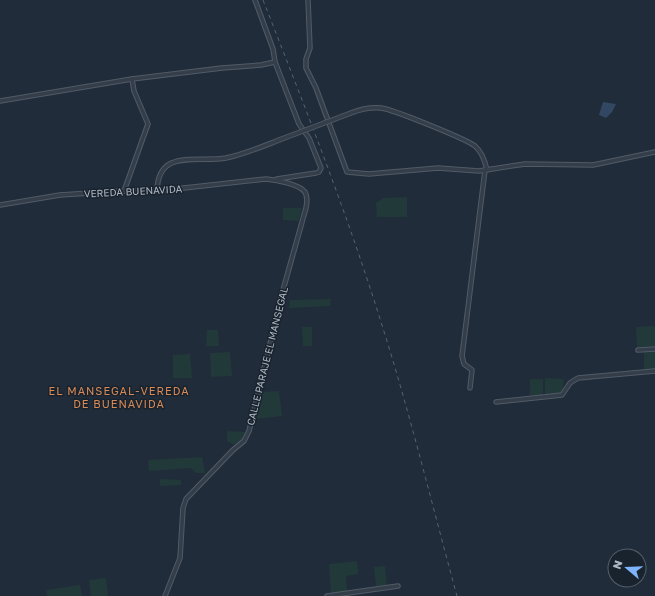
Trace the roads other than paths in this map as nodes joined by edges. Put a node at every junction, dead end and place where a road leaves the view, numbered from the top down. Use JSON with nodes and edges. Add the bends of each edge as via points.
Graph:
{"nodes":[{"id":1,"x":254,"y":0,"type":"edge"},
{"id":2,"x":308,"y":0,"type":"edge"},
{"id":3,"x":275,"y":62,"type":"junction"},
{"id":4,"x":132,"y":80,"type":"junction"},
{"id":5,"x":0,"y":101,"type":"edge"},
{"id":6,"x":655,"y":152,"type":"edge"},
{"id":7,"x":486,"y":170,"type":"junction"},
{"id":8,"x":276,"y":180,"type":"junction"},
{"id":9,"x":124,"y":191,"type":"junction"},
{"id":10,"x":157,"y":191,"type":"junction"},
{"id":11,"x":0,"y":205,"type":"edge"},
{"id":12,"x":655,"y":349,"type":"edge"},
{"id":13,"x":638,"y":350,"type":"dead end"},
{"id":14,"x":655,"y":371,"type":"edge"},
{"id":15,"x":470,"y":388,"type":"dead end"},
{"id":16,"x":496,"y":402,"type":"dead end"},
{"id":17,"x":398,"y":586,"type":"dead end"},
{"id":18,"x":165,"y":596,"type":"edge"},
{"id":19,"x":327,"y":596,"type":"edge"}],
"edges":[{"from":1,"to":3,"type":"street","via":[[273,49]]},
{"from":2,"to":7,"type":"street","via":[[310,48],[306,68],[316,88],[346,171],[355,174],[438,168]]},
{"from":3,"to":4,"type":"street"},
{"from":3,"to":8,"type":"street","via":[[299,124],[309,138],[320,168],[316,173]]},
{"from":4,"to":5,"type":"street"},
{"from":4,"to":9,"type":"street","via":[[148,124]]},
{"from":6,"to":7,"type":"street","via":[[593,165],[525,164]]},
{"from":7,"to":10,"type":"street","bridge":true,"via":[[480,152],[467,142],[387,109],[362,109],[234,156],[220,159],[176,160],[160,172]]},
{"from":7,"to":15,"type":"street","via":[[462,356],[464,364],[472,370]]},
{"from":8,"to":10,"type":"street","name":"VEREDA BUENAVIDA"},
{"from":8,"to":18,"type":"street","name":"CALLE PARAJE EL MANSEGAL","via":[[301,188],[307,196],[306,208],[249,431],[244,441],[186,498],[180,558]]},
{"from":9,"to":10,"type":"street","name":"VEREDA BUENAVIDA"},
{"from":9,"to":11,"type":"street","name":"VEREDA BUENAVIDA","via":[[60,195]]},
{"from":12,"to":13,"type":"street"},
{"from":14,"to":16,"type":"street","via":[[578,378],[570,383],[562,395]]},
{"from":17,"to":19,"type":"street"}]}
